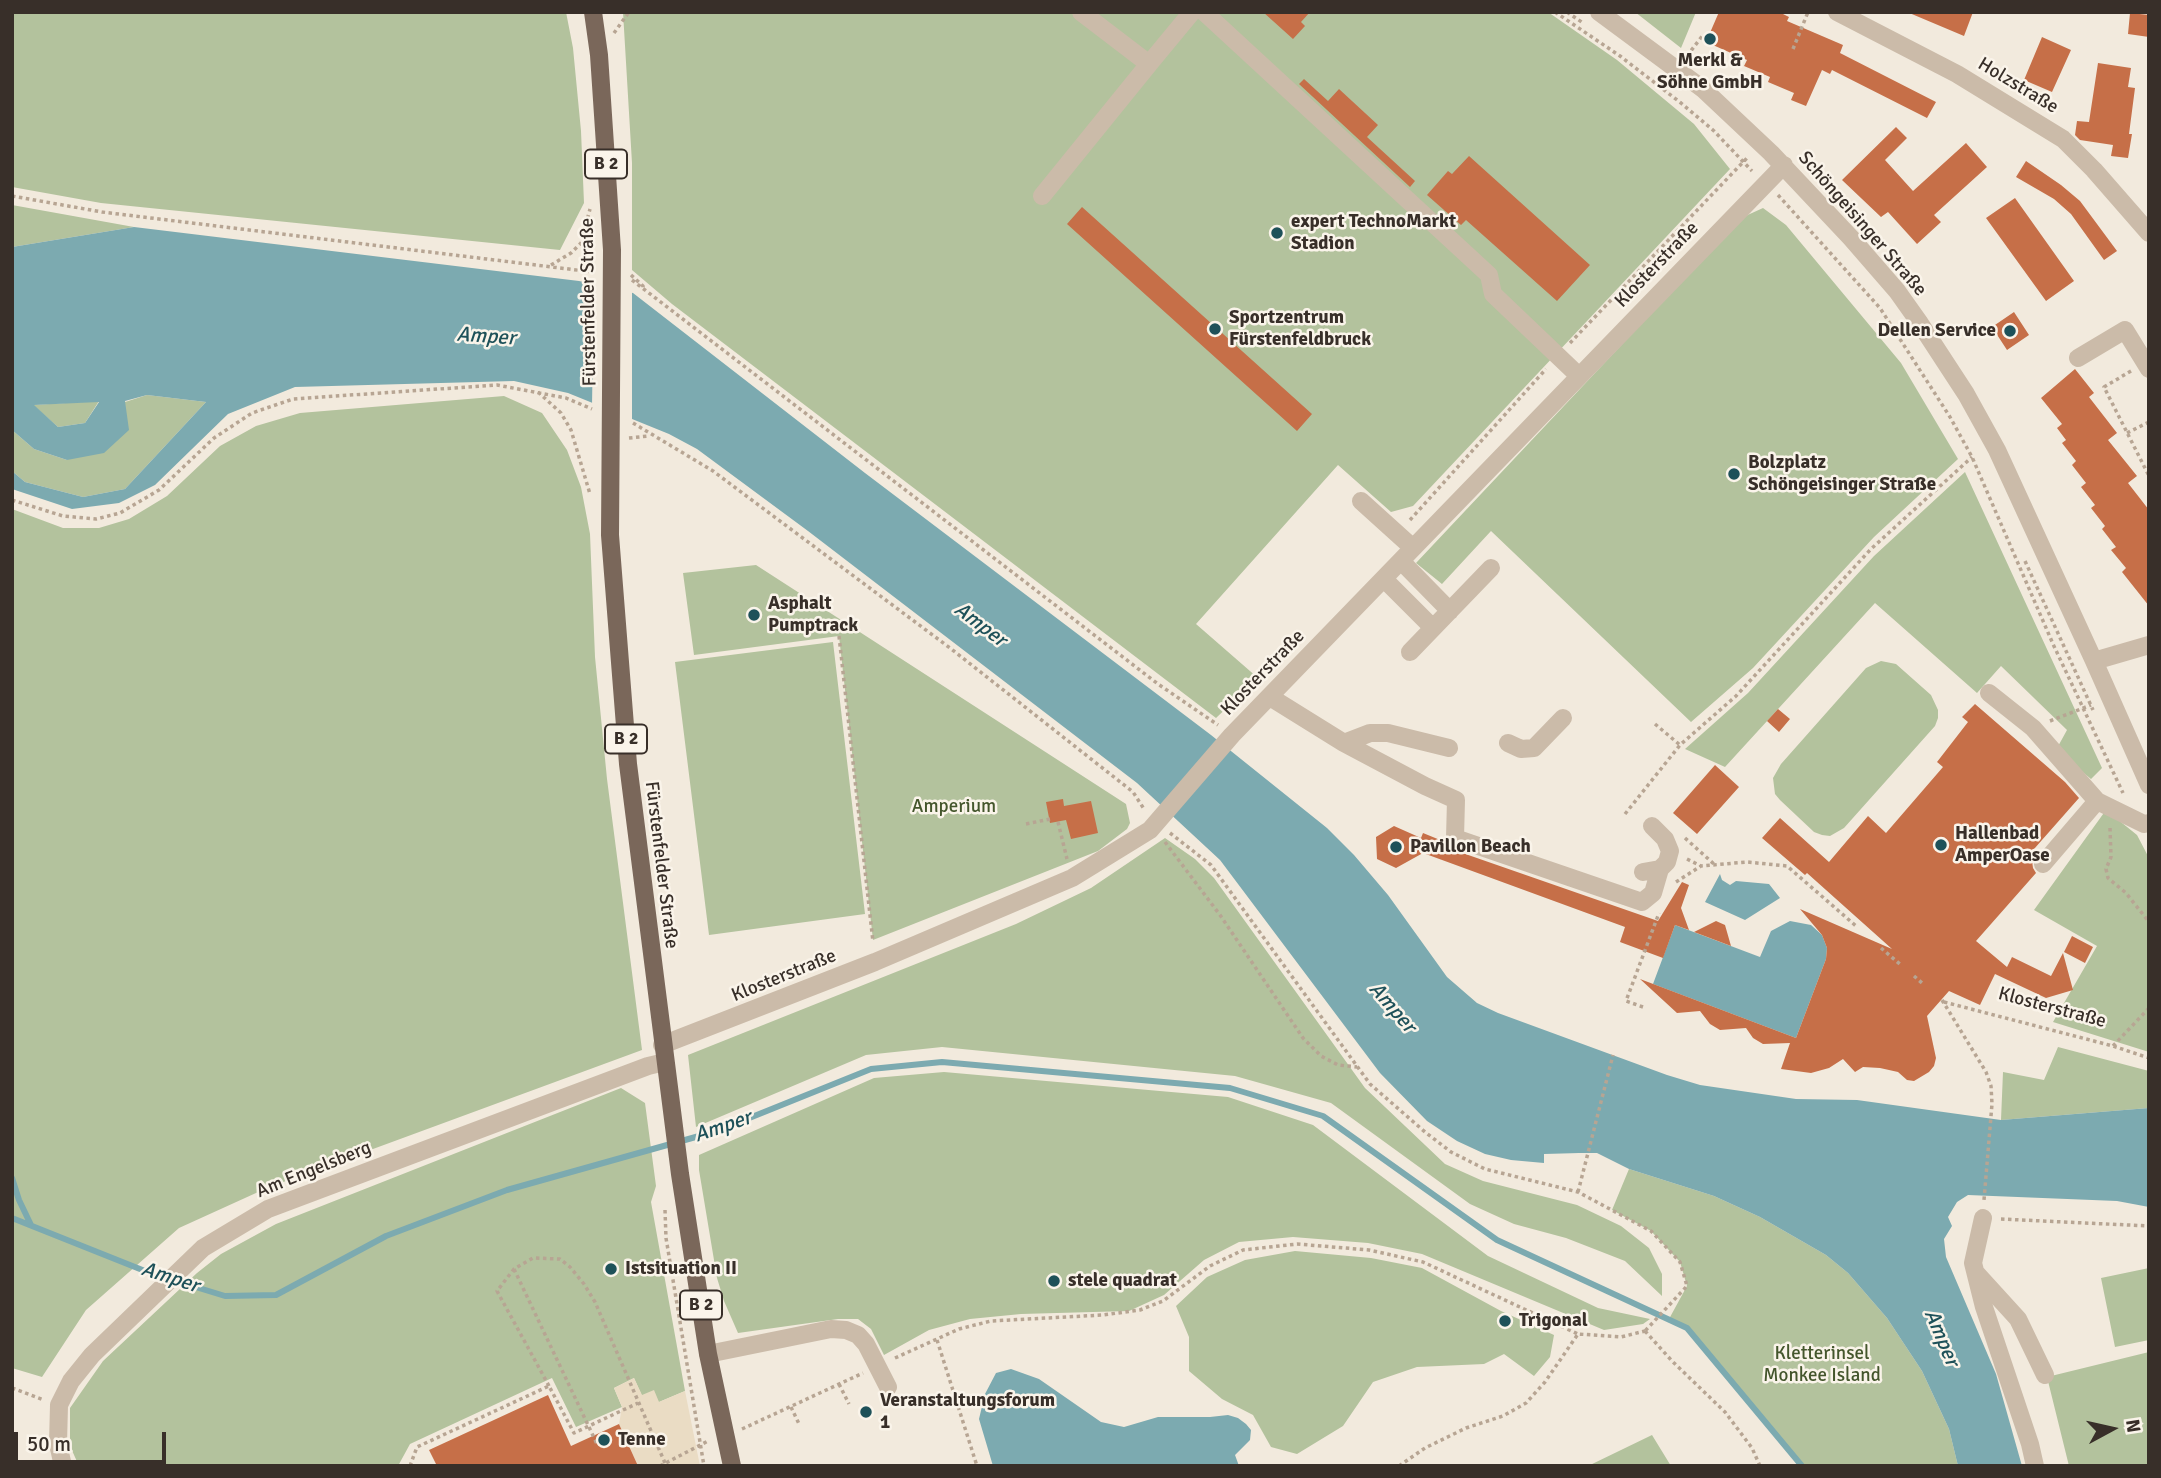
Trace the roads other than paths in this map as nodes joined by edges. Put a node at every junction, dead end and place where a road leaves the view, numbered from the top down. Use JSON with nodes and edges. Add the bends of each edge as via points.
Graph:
{"nodes":[{"id":1,"x":593,"y":12,"type":"edge"},
{"id":2,"x":1081,"y":12,"type":"edge"},
{"id":3,"x":1192,"y":12,"type":"edge"},
{"id":4,"x":1204,"y":12,"type":"edge"},
{"id":5,"x":1837,"y":12,"type":"edge"},
{"id":6,"x":1592,"y":18,"type":"edge"},
{"id":7,"x":1149,"y":64,"type":"junction"},
{"id":8,"x":1784,"y":165,"type":"junction"},
{"id":9,"x":1042,"y":197,"type":"dead end"},
{"id":10,"x":2149,"y":233,"type":"edge"},
{"id":11,"x":2078,"y":358,"type":"dead end"},
{"id":12,"x":2147,"y":366,"type":"edge"},
{"id":13,"x":1579,"y":376,"type":"junction"},
{"id":14,"x":1362,"y":501,"type":"dead end"},
{"id":15,"x":1407,"y":554,"type":"junction"},
{"id":16,"x":1491,"y":568,"type":"dead end"},
{"id":17,"x":1384,"y":579,"type":"junction"},
{"id":18,"x":1450,"y":611,"type":"junction"},
{"id":19,"x":1433,"y":628,"type":"junction"},
{"id":20,"x":2149,"y":645,"type":"edge"},
{"id":21,"x":1410,"y":652,"type":"dead end"},
{"id":22,"x":2094,"y":661,"type":"junction"},
{"id":23,"x":1989,"y":693,"type":"dead end"},
{"id":24,"x":1270,"y":697,"type":"junction"},
{"id":25,"x":1563,"y":718,"type":"dead end"},
{"id":26,"x":1344,"y":743,"type":"junction"},
{"id":27,"x":1508,"y":743,"type":"dead end"},
{"id":28,"x":1449,"y":748,"type":"dead end"},
{"id":29,"x":2149,"y":785,"type":"edge"},
{"id":30,"x":2097,"y":801,"type":"junction"},
{"id":31,"x":2142,"y":821,"type":"edge"},
{"id":32,"x":1652,"y":826,"type":"dead end"},
{"id":33,"x":2043,"y":864,"type":"dead end"},
{"id":34,"x":663,"y":1054,"type":"junction"},
{"id":35,"x":1983,"y":1217,"type":"road end"},
{"id":36,"x":1975,"y":1271,"type":"junction"},
{"id":37,"x":708,"y":1354,"type":"junction"},
{"id":38,"x":2045,"y":1376,"type":"dead end"},
{"id":39,"x":888,"y":1387,"type":"dead end"},
{"id":40,"x":63,"y":1466,"type":"edge"},
{"id":41,"x":732,"y":1466,"type":"edge"},
{"id":42,"x":2035,"y":1466,"type":"edge"}],
"edges":[{"from":1,"to":34,"type":"main road","name":"Fürstenfelder Straße","number":"B 2","via":[[612,272],[610,535],[628,764]]},
{"from":2,"to":7,"type":"street"},
{"from":3,"to":7,"type":"street"},
{"from":4,"to":13,"type":"street","via":[[1489,275],[1493,294]]},
{"from":5,"to":10,"type":"street","name":"Holzstraße","via":[[1957,74],[2063,139]]},
{"from":6,"to":8,"type":"street","name":"Schöngeisinger Straße","via":[[1679,70]]},
{"from":7,"to":9,"type":"street"},
{"from":8,"to":13,"type":"street","name":"Klosterstraße"},
{"from":8,"to":22,"type":"street","name":"Schöngeisinger Straße","via":[[1897,291],[1966,394],[1997,450]]},
{"from":11,"to":12,"type":"street","via":[[2125,330]]},
{"from":13,"to":15,"type":"street","name":"Klosterstraße"},
{"from":14,"to":15,"type":"street","via":[[1397,534]]},
{"from":15,"to":17,"type":"street","name":"Klosterstraße"},
{"from":15,"to":18,"type":"street"},
{"from":16,"to":18,"type":"street"},
{"from":17,"to":19,"type":"street"},
{"from":17,"to":24,"type":"street","name":"Klosterstraße"},
{"from":18,"to":19,"type":"street"},
{"from":19,"to":21,"type":"street"},
{"from":20,"to":22,"type":"street"},
{"from":22,"to":29,"type":"street","name":"Schöngeisinger Straße"},
{"from":23,"to":30,"type":"street","via":[[2033,728]]},
{"from":24,"to":26,"type":"street"},
{"from":24,"to":34,"type":"street","name":"Klosterstraße","via":[[1160,821],[1105,859],[1072,878]]},
{"from":25,"to":27,"type":"street","via":[[1534,748]]},
{"from":26,"to":28,"type":"street","via":[[1370,733],[1388,733]]},
{"from":26,"to":32,"type":"street","via":[[1456,800],[1455,838],[1642,902],[1653,893],[1652,871],[1667,862],[1670,851]]},
{"from":30,"to":31,"type":"street"},
{"from":30,"to":33,"type":"street"},
{"from":34,"to":37,"type":"main road","name":"Fürstenfelder Straße","number":"B 2"},
{"from":34,"to":40,"type":"street","name":"Am Engelsberg","via":[[648,1066],[268,1209],[203,1248],[71,1381],[59,1405],[58,1444]]},
{"from":35,"to":36,"type":"street"},
{"from":36,"to":38,"type":"street","via":[[2018,1319]]},
{"from":36,"to":42,"type":"street"},
{"from":37,"to":39,"type":"street","via":[[831,1329],[846,1330],[858,1335]]},
{"from":37,"to":41,"type":"main road","name":"Fürstenfelder Straße","number":"B 2"}]}
